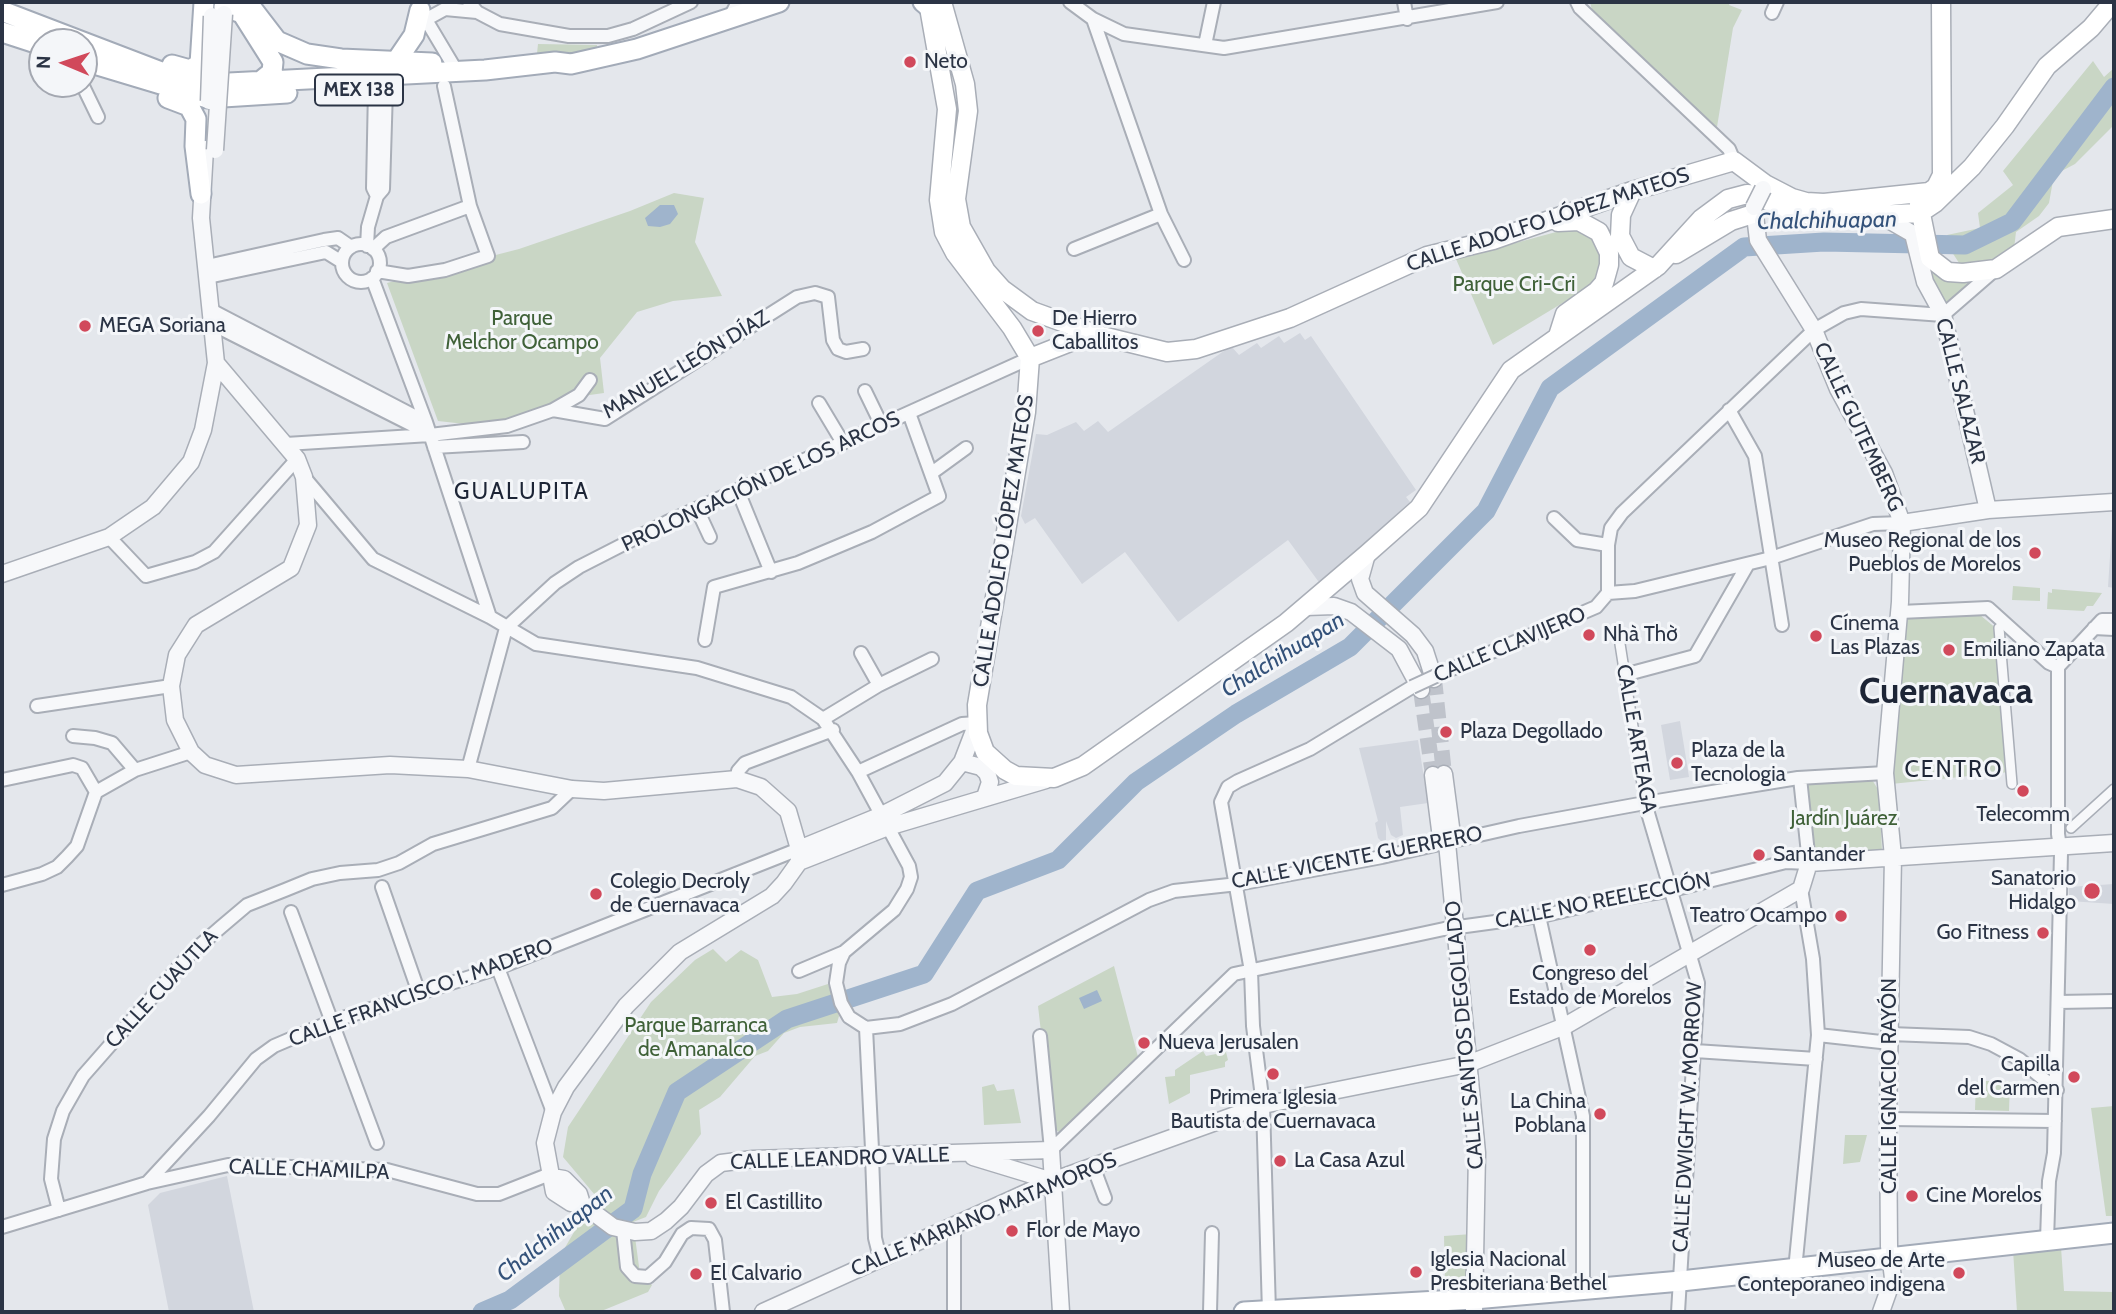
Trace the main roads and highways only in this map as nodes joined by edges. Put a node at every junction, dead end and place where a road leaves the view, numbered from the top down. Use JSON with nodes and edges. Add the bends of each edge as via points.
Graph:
{"nodes":[{"id":1,"x":247,"y":2,"type":"edge"},
{"id":2,"x":779,"y":2,"type":"edge"},
{"id":3,"x":1941,"y":2,"type":"edge"},
{"id":4,"x":2113,"y":2,"type":"edge"},
{"id":5,"x":931,"y":3,"type":"edge"},
{"id":6,"x":217,"y":7,"type":"edge"},
{"id":7,"x":734,"y":9,"type":"edge"},
{"id":8,"x":2,"y":11,"type":"edge"},
{"id":9,"x":420,"y":11,"type":"edge"},
{"id":10,"x":2,"y":32,"type":"edge"},
{"id":11,"x":28,"y":40,"type":"edge"},
{"id":12,"x":98,"y":57,"type":"edge"},
{"id":13,"x":343,"y":59,"type":"junction"},
{"id":14,"x":397,"y":60,"type":"junction"},
{"id":15,"x":571,"y":64,"type":"junction"},
{"id":16,"x":136,"y":70,"type":"junction"},
{"id":17,"x":485,"y":70,"type":"junction"},
{"id":18,"x":315,"y":79,"type":"junction"},
{"id":19,"x":261,"y":81,"type":"junction"},
{"id":20,"x":377,"y":85,"type":"junction"},
{"id":21,"x":1632,"y":191,"type":"junction"},
{"id":22,"x":201,"y":194,"type":"road end"},
{"id":23,"x":1920,"y":209,"type":"junction"},
{"id":24,"x":1754,"y":214,"type":"road end"},
{"id":25,"x":2114,"y":219,"type":"edge"},
{"id":26,"x":1542,"y":223,"type":"junction"},
{"id":27,"x":1656,"y":267,"type":"junction"},
{"id":28,"x":1604,"y":283,"type":"junction"},
{"id":29,"x":1632,"y":284,"type":"junction"},
{"id":30,"x":1098,"y":335,"type":"junction"},
{"id":31,"x":1558,"y":336,"type":"junction"},
{"id":32,"x":1030,"y":358,"type":"junction"},
{"id":33,"x":2114,"y":1233,"type":"edge"},
{"id":34,"x":1474,"y":1306,"type":"edge"},
{"id":35,"x":1269,"y":1311,"type":"edge"},
{"id":36,"x":1244,"y":1312,"type":"edge"}],
"edges":[{"from":1,"to":13,"type":"main road","via":[[277,41],[307,54]]},
{"from":2,"to":7,"type":"main road","number":"MEX 138"},
{"from":3,"to":23,"type":"main road","via":[[1942,175]]},
{"from":4,"to":23,"type":"main road","via":[[2047,66],[1972,167],[1935,203]]},
{"from":5,"to":30,"type":"main road","name":"CALLE ADOLFO LÓPEZ MATEOS","via":[[965,85],[968,111],[956,200],[961,227],[1002,289],[1032,311]]},
{"from":5,"to":32,"type":"main road","name":"CALLE ADOLFO LÓPEZ MATEOS","via":[[947,109],[939,200],[944,232]]},
{"from":6,"to":16,"type":"main road","via":[[196,68],[157,61]]},
{"from":6,"to":19,"type":"main road","via":[[242,13],[273,62],[272,72]]},
{"from":7,"to":15,"type":"main road","number":"MEX 138","via":[[637,49]]},
{"from":8,"to":16,"type":"main road","number":"MEX 138"},
{"from":9,"to":14,"type":"main road","via":[[414,35]]},
{"from":10,"to":11,"type":"main road"},
{"from":12,"to":16,"type":"main road"},
{"from":13,"to":14,"type":"main road"},
{"from":13,"to":18,"type":"main road"},
{"from":13,"to":20,"type":"main road"},
{"from":14,"to":17,"type":"main road"},
{"from":15,"to":17,"type":"main road","number":"MEX 138"},
{"from":15,"to":20,"type":"main road","number":"MEX 138","via":[[556,75],[444,86]]},
{"from":16,"to":19,"type":"main road","number":"MEX 138","via":[[196,82]]},
{"from":16,"to":20,"type":"main road","number":"MEX 138","via":[[207,98]]},
{"from":16,"to":22,"type":"main road","via":[[152,92],[193,111]]},
{"from":17,"to":20,"type":"main road","number":"MEX 138"},
{"from":18,"to":19,"type":"main road","number":"MEX 138"},
{"from":18,"to":20,"type":"main road","number":"MEX 138"},
{"from":21,"to":23,"type":"main road","name":"CALLE ADOLFO LÓPEZ MATEOS","via":[[1734,161],[1764,187],[1792,198]]},
{"from":21,"to":26,"type":"main road","name":"CALLE ADOLFO LÓPEZ MATEOS"},
{"from":21,"to":27,"type":"main road","via":[[1621,215],[1620,236],[1631,257]]},
{"from":23,"to":25,"type":"main road","via":[[1924,259],[1948,272],[1996,269],[2058,227]]},
{"from":23,"to":27,"type":"main road","via":[[1804,215],[1757,195],[1738,195],[1701,219]]},
{"from":24,"to":27,"type":"main road","via":[[1731,221]]},
{"from":26,"to":28,"type":"main road","via":[[1579,221],[1599,232],[1609,253]]},
{"from":26,"to":30,"type":"main road","name":"CALLE ADOLFO LÓPEZ MATEOS","via":[[1427,256],[1290,318],[1196,349],[1167,352]]},
{"from":27,"to":29,"type":"main road"},
{"from":28,"to":29,"type":"main road"},
{"from":28,"to":31,"type":"main road","via":[[1565,314]]},
{"from":29,"to":31,"type":"main road"},
{"from":30,"to":32,"type":"main road","name":"CALLE ADOLFO LÓPEZ MATEOS"},
{"from":31,"to":32,"type":"main road","name":"CALLE ADOLFO LÓPEZ MATEOS","via":[[1511,370],[1419,508],[1367,554],[1306,607],[1083,766],[1054,778],[1017,776],[994,762],[979,742],[977,723],[992,605],[1026,412]]},
{"from":33,"to":34,"type":"main road","via":[[1796,1270],[1583,1287]]},
{"from":34,"to":35,"type":"main road"},
{"from":35,"to":36,"type":"main road"}]}
